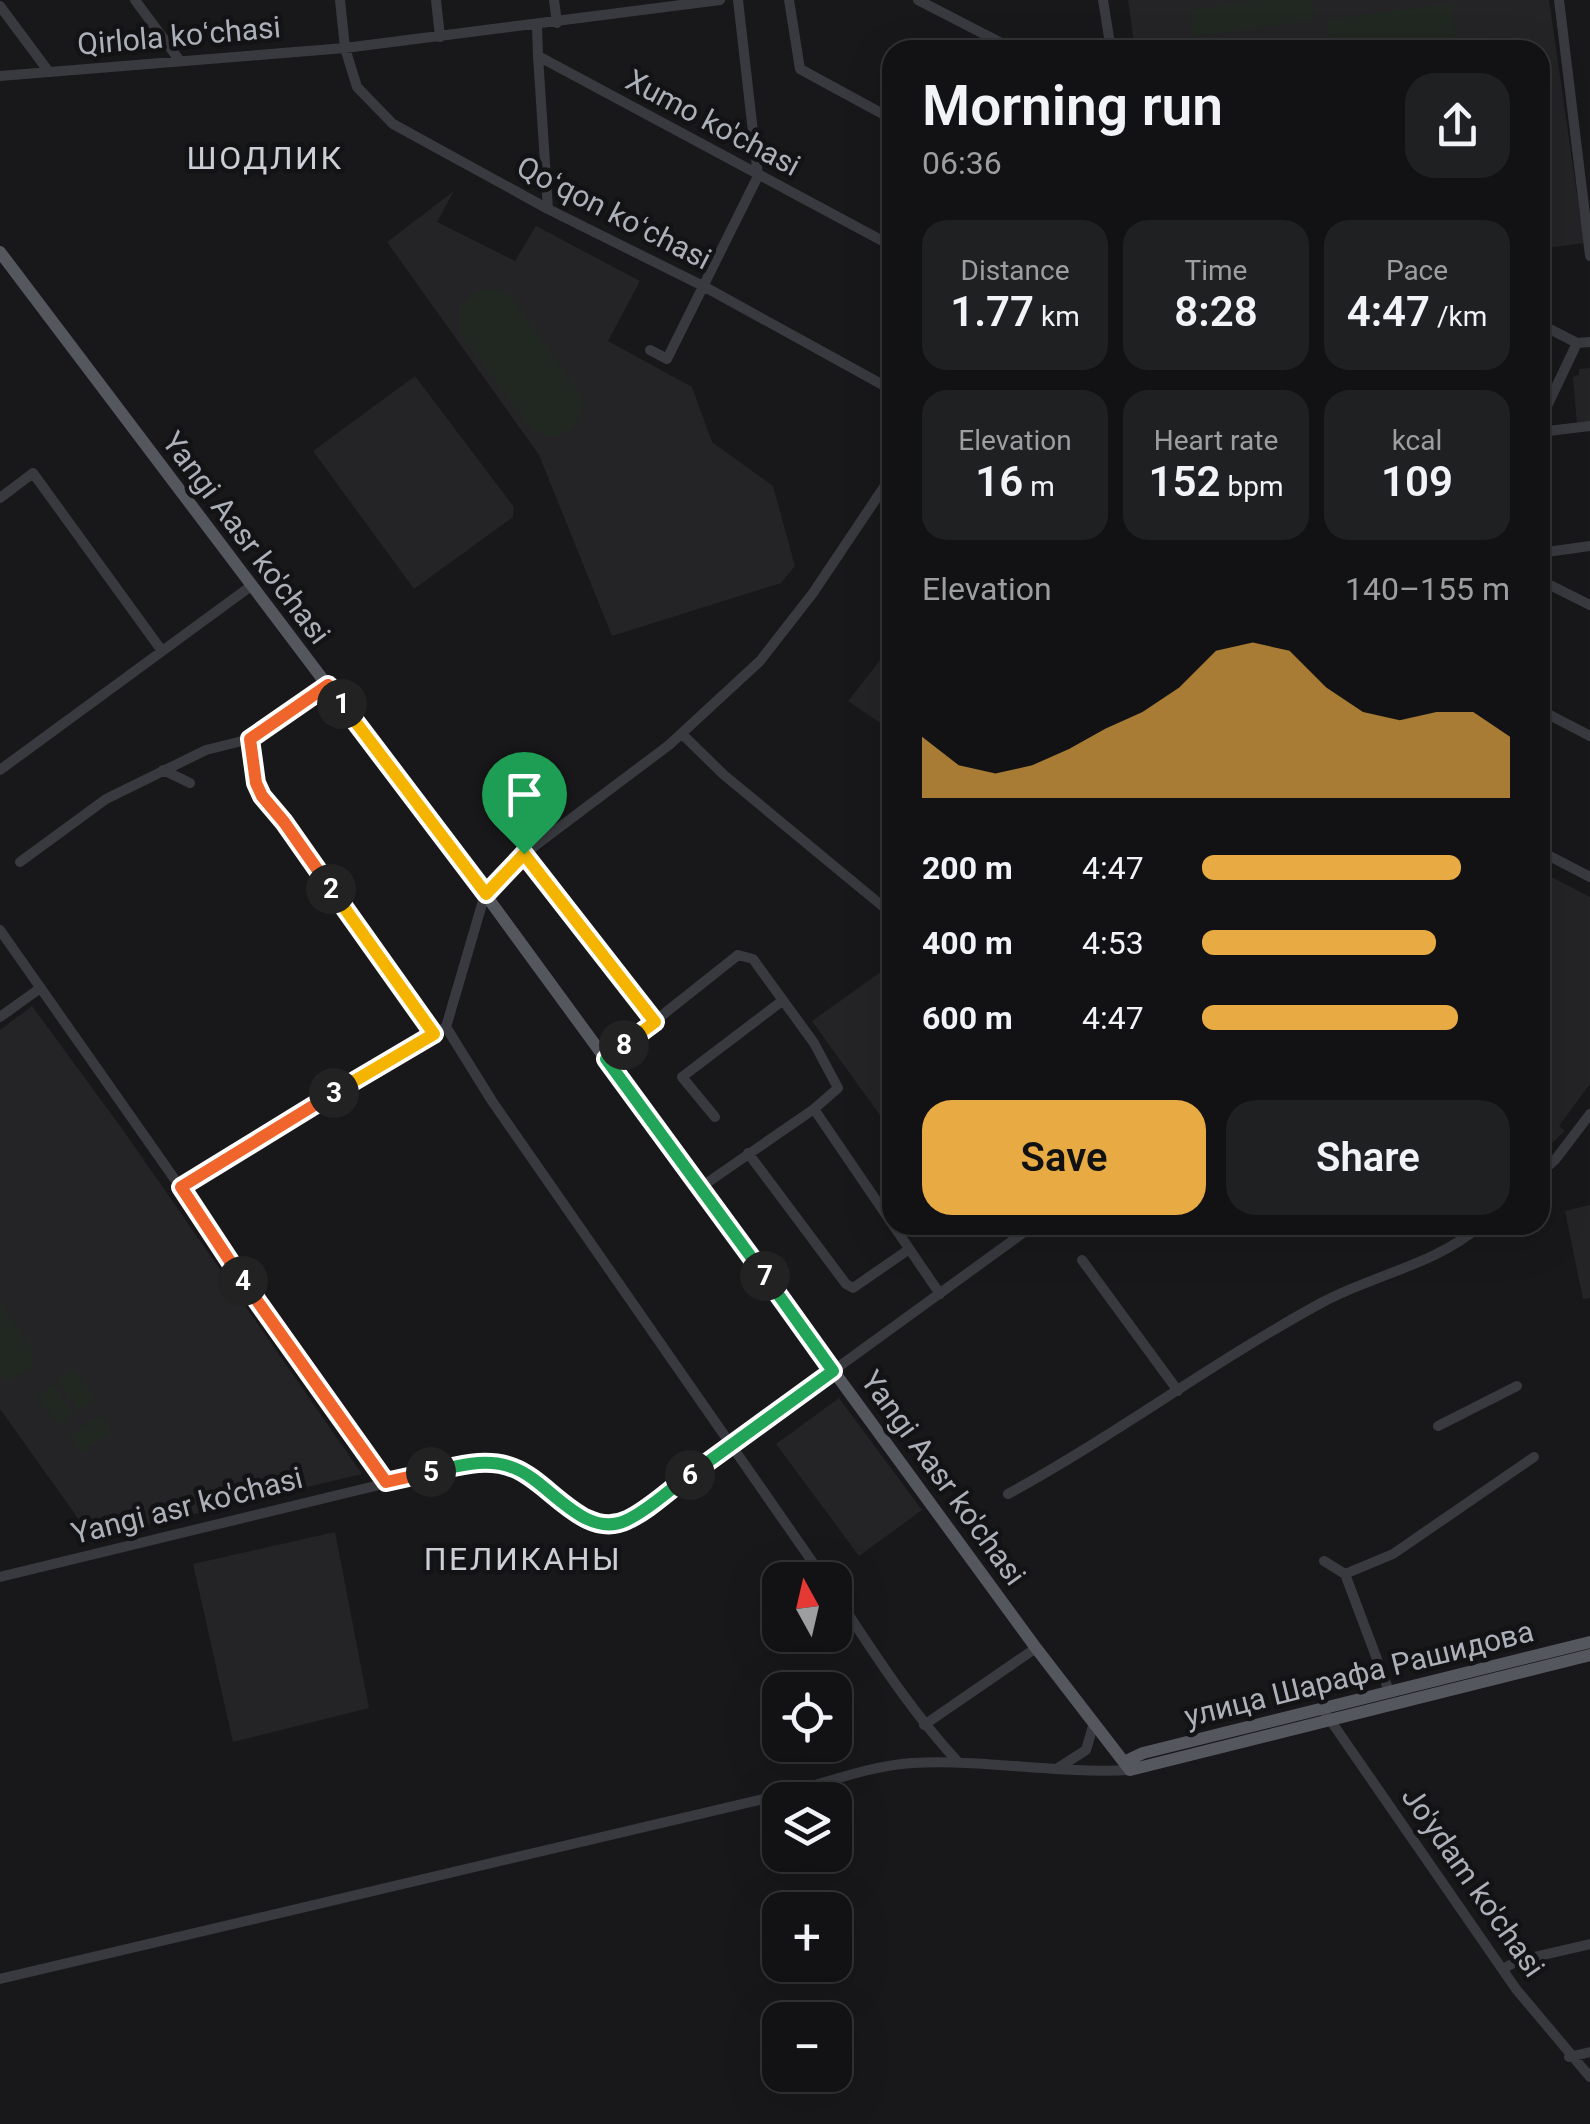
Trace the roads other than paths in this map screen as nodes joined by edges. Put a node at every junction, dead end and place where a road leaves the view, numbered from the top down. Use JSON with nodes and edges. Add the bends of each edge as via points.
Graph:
{"nodes":[{"id":1,"x":134,"y":0,"type":"edge"},
{"id":2,"x":340,"y":0,"type":"edge"},
{"id":3,"x":436,"y":0,"type":"edge"},
{"id":4,"x":554,"y":0,"type":"edge"},
{"id":5,"x":720,"y":0,"type":"edge"},
{"id":6,"x":738,"y":0,"type":"edge"},
{"id":7,"x":789,"y":0,"type":"edge"},
{"id":8,"x":918,"y":0,"type":"edge"},
{"id":9,"x":1104,"y":0,"type":"edge"},
{"id":10,"x":1558,"y":0,"type":"edge"},
{"id":11,"x":676,"y":3,"type":"edge"},
{"id":12,"x":0,"y":6,"type":"edge"},
{"id":13,"x":557,"y":22,"type":"junction"},
{"id":14,"x":537,"y":26,"type":"junction"},
{"id":15,"x":440,"y":37,"type":"junction"},
{"id":16,"x":996,"y":40,"type":"edge"},
{"id":17,"x":1110,"y":40,"type":"edge"},
{"id":18,"x":345,"y":48,"type":"junction"},
{"id":19,"x":538,"y":56,"type":"junction"},
{"id":20,"x":180,"y":62,"type":"junction"},
{"id":21,"x":48,"y":72,"type":"junction"},
{"id":22,"x":0,"y":76,"type":"edge"},
{"id":23,"x":882,"y":114,"type":"edge"},
{"id":24,"x":758,"y":176,"type":"junction"},
{"id":25,"x":548,"y":209,"type":"junction"},
{"id":26,"x":882,"y":241,"type":"edge"},
{"id":27,"x":0,"y":252,"type":"edge"},
{"id":28,"x":1590,"y":256,"type":"edge"},
{"id":29,"x":705,"y":287,"type":"junction"},
{"id":30,"x":1550,"y":329,"type":"edge"},
{"id":31,"x":1590,"y":342,"type":"edge"},
{"id":32,"x":1577,"y":343,"type":"junction"},
{"id":33,"x":650,"y":350,"type":"dead end"},
{"id":34,"x":882,"y":384,"type":"edge"},
{"id":35,"x":1550,"y":400,"type":"edge"},
{"id":36,"x":1590,"y":426,"type":"edge"},
{"id":37,"x":1550,"y":431,"type":"edge"},
{"id":38,"x":882,"y":490,"type":"edge"},
{"id":39,"x":0,"y":498,"type":"edge"},
{"id":40,"x":1590,"y":546,"type":"edge"},
{"id":41,"x":1550,"y":552,"type":"edge"},
{"id":42,"x":1550,"y":585,"type":"edge"},
{"id":43,"x":251,"y":586,"type":"junction"},
{"id":44,"x":1590,"y":605,"type":"edge"},
{"id":45,"x":162,"y":651,"type":"junction"},
{"id":46,"x":328,"y":685,"type":"junction"},
{"id":47,"x":1550,"y":715,"type":"edge"},
{"id":48,"x":682,"y":734,"type":"junction"},
{"id":49,"x":1590,"y":736,"type":"edge"},
{"id":50,"x":250,"y":739,"type":"junction"},
{"id":51,"x":0,"y":770,"type":"edge"},
{"id":52,"x":163,"y":770,"type":"junction"},
{"id":53,"x":190,"y":783,"type":"dead end"},
{"id":54,"x":524,"y":854,"type":"junction"},
{"id":55,"x":1550,"y":856,"type":"edge"},
{"id":56,"x":20,"y":862,"type":"dead end"},
{"id":57,"x":1590,"y":877,"type":"edge"},
{"id":58,"x":486,"y":894,"type":"junction"},
{"id":59,"x":882,"y":906,"type":"edge"},
{"id":60,"x":0,"y":930,"type":"edge"},
{"id":61,"x":39,"y":989,"type":"junction"},
{"id":62,"x":782,"y":1001,"type":"junction"},
{"id":63,"x":0,"y":1017,"type":"edge"},
{"id":64,"x":655,"y":1022,"type":"junction"},
{"id":65,"x":446,"y":1027,"type":"junction"},
{"id":66,"x":434,"y":1034,"type":"junction"},
{"id":67,"x":606,"y":1059,"type":"junction"},
{"id":68,"x":814,"y":1109,"type":"junction"},
{"id":69,"x":1590,"y":1114,"type":"edge"},
{"id":70,"x":714,"y":1117,"type":"dead end"},
{"id":71,"x":748,"y":1153,"type":"junction"},
{"id":72,"x":1550,"y":1164,"type":"edge"},
{"id":73,"x":181,"y":1187,"type":"junction"},
{"id":74,"x":701,"y":1187,"type":"junction"},
{"id":75,"x":882,"y":1211,"type":"edge"},
{"id":76,"x":898,"y":1235,"type":"edge"},
{"id":77,"x":906,"y":1235,"type":"edge"},
{"id":78,"x":1020,"y":1235,"type":"edge"},
{"id":79,"x":1466,"y":1235,"type":"edge"},
{"id":80,"x":905,"y":1245,"type":"junction"},
{"id":81,"x":1082,"y":1260,"type":"dead end"},
{"id":82,"x":940,"y":1294,"type":"junction"},
{"id":83,"x":833,"y":1371,"type":"junction"},
{"id":84,"x":1517,"y":1386,"type":"dead end"},
{"id":85,"x":1178,"y":1391,"type":"junction"},
{"id":86,"x":1438,"y":1426,"type":"dead end"},
{"id":87,"x":732,"y":1445,"type":"junction"},
{"id":88,"x":1534,"y":1457,"type":"dead end"},
{"id":89,"x":386,"y":1482,"type":"junction"},
{"id":90,"x":1008,"y":1494,"type":"dead end"},
{"id":91,"x":813,"y":1562,"type":"edge"},
{"id":92,"x":1324,"y":1562,"type":"dead end"},
{"id":93,"x":1345,"y":1574,"type":"junction"},
{"id":94,"x":0,"y":1577,"type":"edge"},
{"id":95,"x":852,"y":1619,"type":"edge"},
{"id":96,"x":1590,"y":1642,"type":"edge"},
{"id":97,"x":1036,"y":1648,"type":"junction"},
{"id":98,"x":1590,"y":1655,"type":"edge"},
{"id":99,"x":1389,"y":1691,"type":"junction"},
{"id":100,"x":1326,"y":1714,"type":"junction"},
{"id":101,"x":924,"y":1725,"type":"junction"},
{"id":102,"x":1094,"y":1726,"type":"junction"},
{"id":103,"x":958,"y":1762,"type":"junction"},
{"id":104,"x":1134,"y":1763,"type":"junction"},
{"id":105,"x":1052,"y":1771,"type":"junction"},
{"id":106,"x":1590,"y":1944,"type":"edge"},
{"id":107,"x":1503,"y":1969,"type":"junction"},
{"id":108,"x":0,"y":1980,"type":"edge"},
{"id":109,"x":1590,"y":2052,"type":"edge"},
{"id":110,"x":1570,"y":2056,"type":"junction"},
{"id":111,"x":1590,"y":2078,"type":"edge"}],
"edges":[{"from":1,"to":20,"type":"street"},
{"from":2,"to":18,"type":"street","name":"Qoʻqon koʻchasi"},
{"from":3,"to":15,"type":"street"},
{"from":4,"to":13,"type":"street"},
{"from":5,"to":11,"type":"street","name":"Qirlola koʻchasi"},
{"from":6,"to":24,"type":"street"},
{"from":7,"to":23,"type":"street","via":[[800,69]]},
{"from":8,"to":16,"type":"street"},
{"from":9,"to":17,"type":"street"},
{"from":10,"to":28,"type":"street"},
{"from":11,"to":13,"type":"street","name":"Qirlola koʻchasi"},
{"from":12,"to":21,"type":"street"},
{"from":13,"to":14,"type":"street","name":"Qirlola koʻchasi"},
{"from":14,"to":15,"type":"street","name":"Qirlola koʻchasi"},
{"from":14,"to":19,"type":"street"},
{"from":15,"to":18,"type":"street","name":"Qirlola koʻchasi"},
{"from":18,"to":20,"type":"street","name":"Qirlola koʻchasi"},
{"from":18,"to":25,"type":"street","name":"Qoʻqon koʻchasi","via":[[357,87],[393,124]]},
{"from":19,"to":24,"type":"street","name":"Xumo ko'chasi"},
{"from":19,"to":25,"type":"street"},
{"from":20,"to":21,"type":"street","name":"Qirlola koʻchasi"},
{"from":21,"to":22,"type":"street","name":"Qirlola koʻchasi"},
{"from":24,"to":26,"type":"street","name":"Xumo ko'chasi"},
{"from":24,"to":29,"type":"street"},
{"from":25,"to":29,"type":"street","name":"Qoʻqon koʻchasi"},
{"from":27,"to":43,"type":"main road","name":"Yangi Aasr ko'chasi"},
{"from":29,"to":33,"type":"street","via":[[667,359]]},
{"from":29,"to":34,"type":"street","name":"Qoʻqon koʻchasi"},
{"from":30,"to":32,"type":"street"},
{"from":31,"to":32,"type":"street"},
{"from":32,"to":35,"type":"street"},
{"from":36,"to":37,"type":"street"},
{"from":38,"to":48,"type":"street","via":[[760,661]]},
{"from":39,"to":45,"type":"street","via":[[33,473]]},
{"from":40,"to":41,"type":"street"},
{"from":42,"to":44,"type":"street"},
{"from":43,"to":45,"type":"street"},
{"from":43,"to":46,"type":"main road","name":"Yangi Aasr ko'chasi"},
{"from":45,"to":51,"type":"street"},
{"from":46,"to":50,"type":"street"},
{"from":46,"to":58,"type":"main road","name":"Yangi Aasr ko'chasi"},
{"from":47,"to":49,"type":"street"},
{"from":48,"to":54,"type":"street"},
{"from":48,"to":59,"type":"street"},
{"from":50,"to":52,"type":"street"},
{"from":50,"to":66,"type":"street","via":[[262,796]]},
{"from":52,"to":53,"type":"street"},
{"from":52,"to":56,"type":"street","via":[[106,799]]},
{"from":54,"to":58,"type":"street"},
{"from":54,"to":64,"type":"street"},
{"from":55,"to":57,"type":"street"},
{"from":58,"to":65,"type":"street"},
{"from":58,"to":67,"type":"main road","name":"Yangi Aasr ko'chasi"},
{"from":60,"to":61,"type":"street"},
{"from":61,"to":63,"type":"street"},
{"from":61,"to":73,"type":"street"},
{"from":62,"to":64,"type":"street","via":[[753,959],[738,955]]},
{"from":62,"to":68,"type":"street","via":[[838,1088]]},
{"from":62,"to":70,"type":"street","via":[[682,1077]]},
{"from":64,"to":67,"type":"street"},
{"from":65,"to":66,"type":"street"},
{"from":65,"to":87,"type":"street"},
{"from":66,"to":73,"type":"street"},
{"from":67,"to":74,"type":"main road","name":"Yangi Aasr ko'chasi"},
{"from":68,"to":71,"type":"street"},
{"from":68,"to":75,"type":"street"},
{"from":69,"to":72,"type":"street"},
{"from":71,"to":74,"type":"street"},
{"from":71,"to":80,"type":"street","via":[[846,1284],[853,1288]]},
{"from":73,"to":89,"type":"street"},
{"from":74,"to":83,"type":"main road","name":"Yangi Aasr ko'chasi"},
{"from":76,"to":80,"type":"street"},
{"from":77,"to":80,"type":"street"},
{"from":78,"to":82,"type":"street","name":"Yangi asr ko'chasi"},
{"from":79,"to":85,"type":"street","via":[[1328,1300]]},
{"from":80,"to":82,"type":"street"},
{"from":81,"to":85,"type":"street"},
{"from":82,"to":83,"type":"street","name":"Yangi asr ko'chasi"},
{"from":83,"to":87,"type":"street","name":"Yangi asr ko'chasi"},
{"from":83,"to":97,"type":"main road","name":"Yangi Aasr ko'chasi"},
{"from":84,"to":86,"type":"street"},
{"from":85,"to":90,"type":"street"},
{"from":87,"to":89,"type":"street","name":"Yangi asr ko'chasi","via":[[626,1522],[584,1518],[530,1475],[497,1464],[478,1462]]},
{"from":87,"to":91,"type":"street"},
{"from":88,"to":93,"type":"street","via":[[1393,1554]]},
{"from":89,"to":94,"type":"street","name":"Yangi asr ko'chasi"},
{"from":92,"to":93,"type":"street"},
{"from":93,"to":99,"type":"street"},
{"from":95,"to":101,"type":"street"},
{"from":96,"to":99,"type":"main road","name":"улица Шарафа Рашидова"},
{"from":97,"to":101,"type":"street"},
{"from":97,"to":102,"type":"main road","name":"Yangi Aasr ko'chasi"},
{"from":98,"to":100,"type":"main road"},
{"from":99,"to":100,"type":"main road","name":"улица Шарафа Рашидова"},
{"from":100,"to":104,"type":"main road","name":"улица Шарафа Рашидова"},
{"from":100,"to":107,"type":"street","name":"Jo'ydam ko'chasi"},
{"from":101,"to":103,"type":"street"},
{"from":102,"to":104,"type":"main road","name":"Yangi Aasr ko'chasi"},
{"from":102,"to":105,"type":"street","via":[[1079,1758]]},
{"from":103,"to":105,"type":"street"},
{"from":103,"to":108,"type":"street","via":[[884,1768]]},
{"from":104,"to":105,"type":"street"},
{"from":106,"to":107,"type":"street"},
{"from":107,"to":110,"type":"street","name":"Jo'ydam ko'chasi"},
{"from":109,"to":110,"type":"street"},
{"from":110,"to":111,"type":"street","name":"Jo'ydam ko'chasi"}]}
